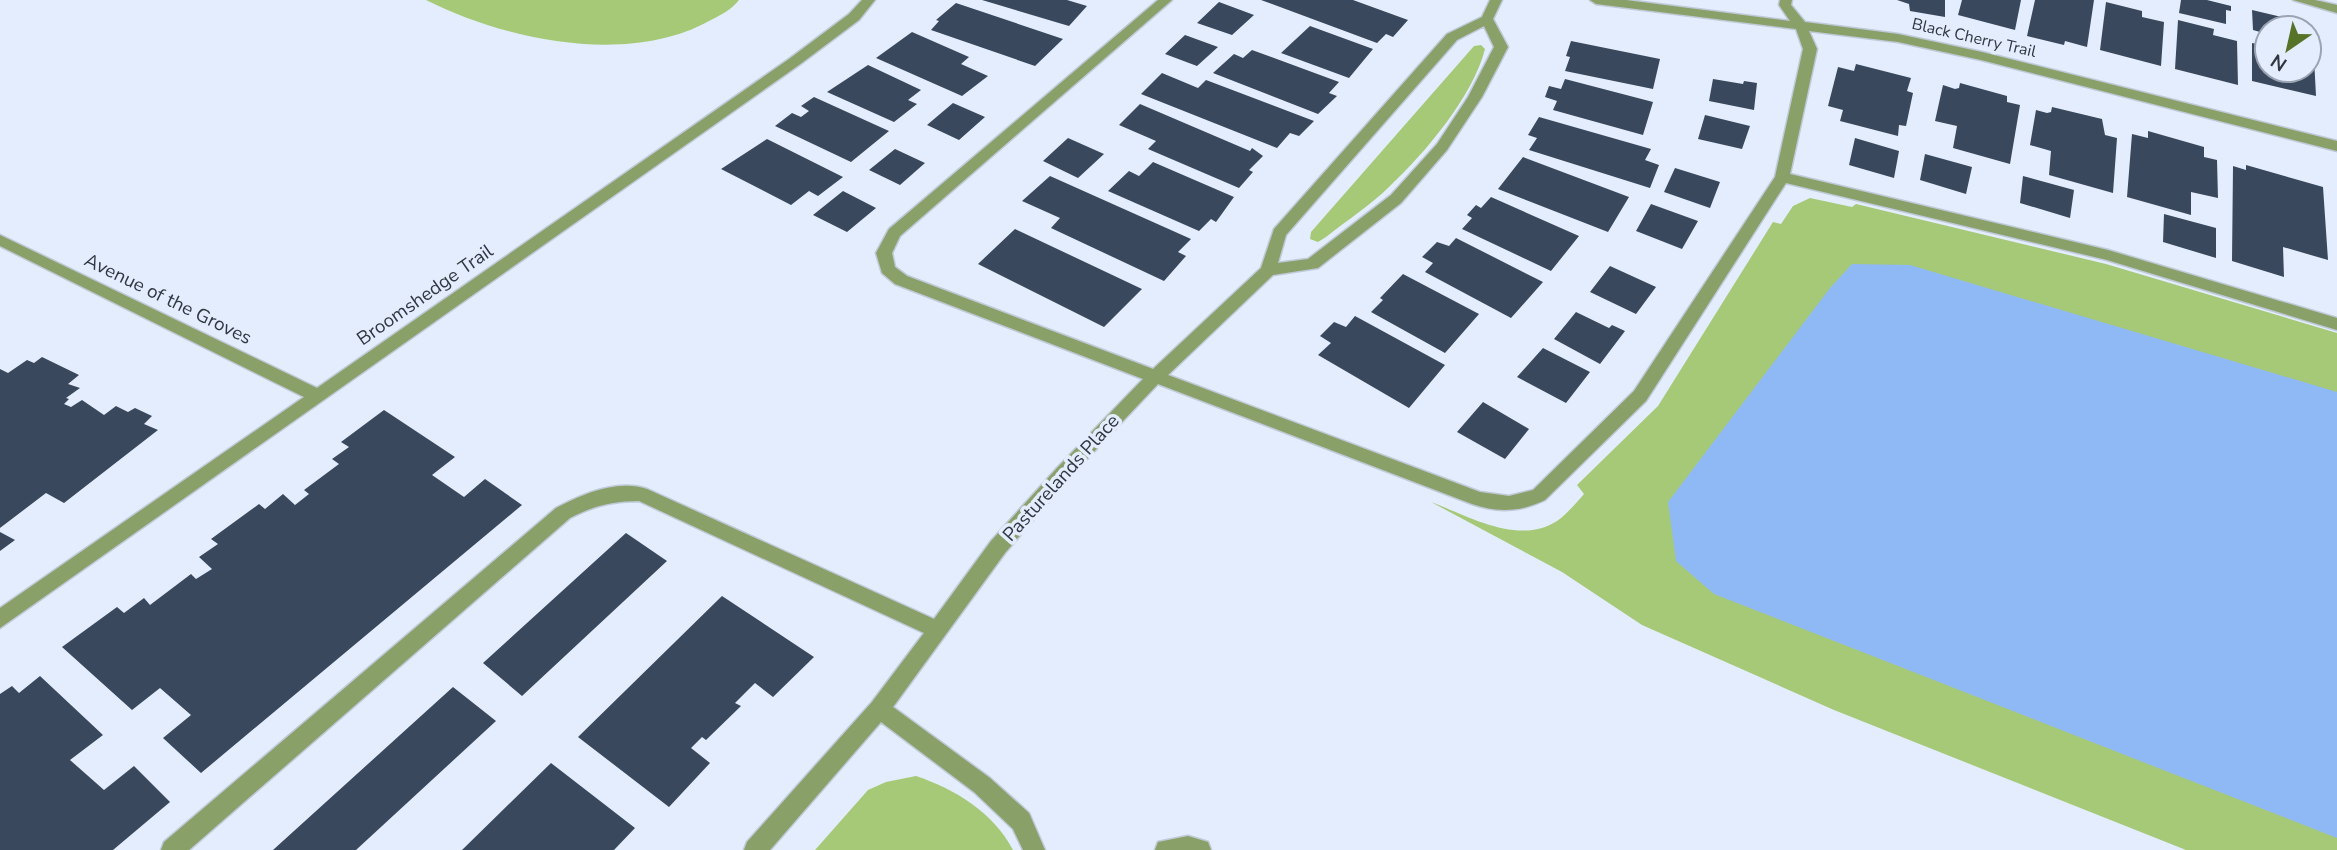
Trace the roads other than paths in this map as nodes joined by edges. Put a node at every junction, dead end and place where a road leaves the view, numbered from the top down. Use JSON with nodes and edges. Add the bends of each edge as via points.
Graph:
{"nodes":[{"id":1,"x":869,"y":0,"type":"edge"},
{"id":2,"x":1166,"y":0,"type":"edge"},
{"id":3,"x":1496,"y":0,"type":"edge"},
{"id":4,"x":1596,"y":0,"type":"edge"},
{"id":5,"x":1786,"y":0,"type":"edge"},
{"id":6,"x":2300,"y":0,"type":"edge"},
{"id":7,"x":2337,"y":9,"type":"edge"},
{"id":8,"x":1487,"y":19,"type":"junction"},
{"id":9,"x":1801,"y":26,"type":"junction"},
{"id":10,"x":2337,"y":146,"type":"edge"},
{"id":11,"x":1782,"y":177,"type":"junction"},
{"id":12,"x":0,"y":240,"type":"edge"},
{"id":13,"x":1268,"y":270,"type":"junction"},
{"id":14,"x":2337,"y":324,"type":"edge"},
{"id":15,"x":1156,"y":376,"type":"junction"},
{"id":16,"x":317,"y":396,"type":"junction"},
{"id":17,"x":0,"y":619,"type":"edge"},
{"id":18,"x":936,"y":629,"type":"junction"},
{"id":19,"x":879,"y":709,"type":"junction"},
{"id":20,"x":172,"y":850,"type":"edge"},
{"id":21,"x":755,"y":850,"type":"edge"},
{"id":22,"x":1034,"y":850,"type":"edge"},
{"id":23,"x":1166,"y":850,"type":"edge"},
{"id":24,"x":1200,"y":850,"type":"edge"}],
"edges":[{"from":1,"to":16,"type":"street","name":"Broomshedge Trail","via":[[854,17],[794,62]]},
{"from":2,"to":15,"type":"street","via":[[894,233],[884,253],[888,269],[901,280]]},
{"from":3,"to":8,"type":"street"},
{"from":4,"to":9,"type":"street","name":"Black Cherry Trail"},
{"from":5,"to":9,"type":"street"},
{"from":6,"to":7,"type":"street"},
{"from":8,"to":13,"type":"street","via":[[1452,37],[1279,233]]},
{"from":8,"to":13,"type":"street","via":[[1501,47],[1443,147],[1396,199],[1312,264]]},
{"from":9,"to":10,"type":"street","name":"Black Cherry Trail","via":[[1898,38],[1982,56]]},
{"from":9,"to":11,"type":"street","via":[[1811,49]]},
{"from":11,"to":14,"type":"street","via":[[2108,255]]},
{"from":11,"to":15,"type":"street","via":[[1640,396],[1539,495],[1521,504],[1478,499]]},
{"from":12,"to":16,"type":"street","name":"Avenue of the Groves"},
{"from":13,"to":15,"type":"street","name":"Pasturelands Place"},
{"from":15,"to":18,"type":"street","name":"Pasturelands Place","via":[[998,547]]},
{"from":16,"to":17,"type":"street","name":"Broomshedge Trail"},
{"from":18,"to":19,"type":"street","name":"Pasturelands Place"},
{"from":18,"to":20,"type":"street","via":[[641,494],[608,493],[590,498],[563,513]]},
{"from":19,"to":21,"type":"street","name":"Pasturelands Place"},
{"from":19,"to":22,"type":"street","via":[[982,785],[1021,821]]},
{"from":23,"to":24,"type":"street"}]}
